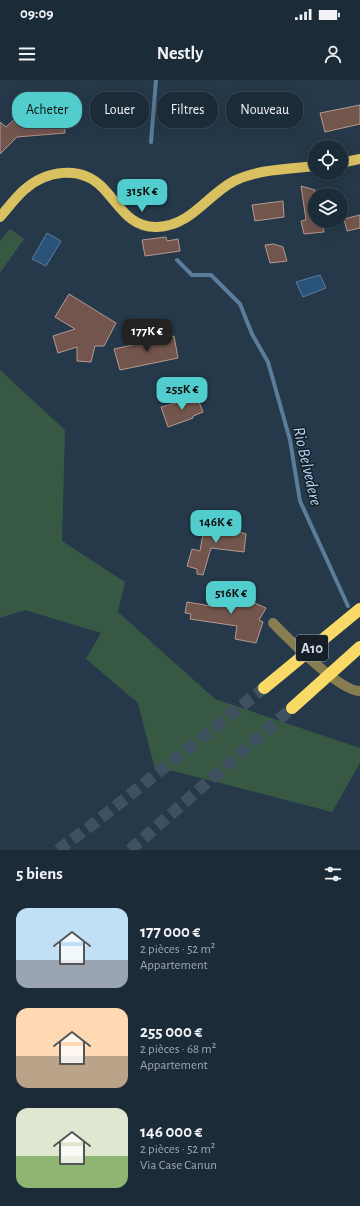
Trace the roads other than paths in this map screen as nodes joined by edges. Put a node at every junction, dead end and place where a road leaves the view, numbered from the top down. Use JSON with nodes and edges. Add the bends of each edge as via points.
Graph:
{"nodes":[{"id":1,"x":360,"y":159,"type":"edge"},
{"id":2,"x":348,"y":162,"type":"edge"},
{"id":3,"x":308,"y":167,"type":"edge"},
{"id":4,"x":0,"y":217,"type":"edge"},
{"id":5,"x":360,"y":609,"type":"edge"},
{"id":6,"x":273,"y":623,"type":"dead end"},
{"id":7,"x":360,"y":647,"type":"edge"},
{"id":8,"x":264,"y":688,"type":"tunnel mouth"},
{"id":9,"x":360,"y":691,"type":"edge"},
{"id":10,"x":292,"y":708,"type":"tunnel mouth"}],
"edges":[{"from":1,"to":2,"type":"main road"},
{"from":3,"to":4,"type":"main road","via":[[262,173],[234,181],[190,216],[168,226],[152,227],[139,224],[126,216],[94,180],[65,172],[48,175],[34,182]]},
{"from":5,"to":8,"type":"highway","number":"A10"},
{"from":6,"to":9,"type":"street","via":[[348,689]]},
{"from":7,"to":10,"type":"highway","number":"A10"}]}
